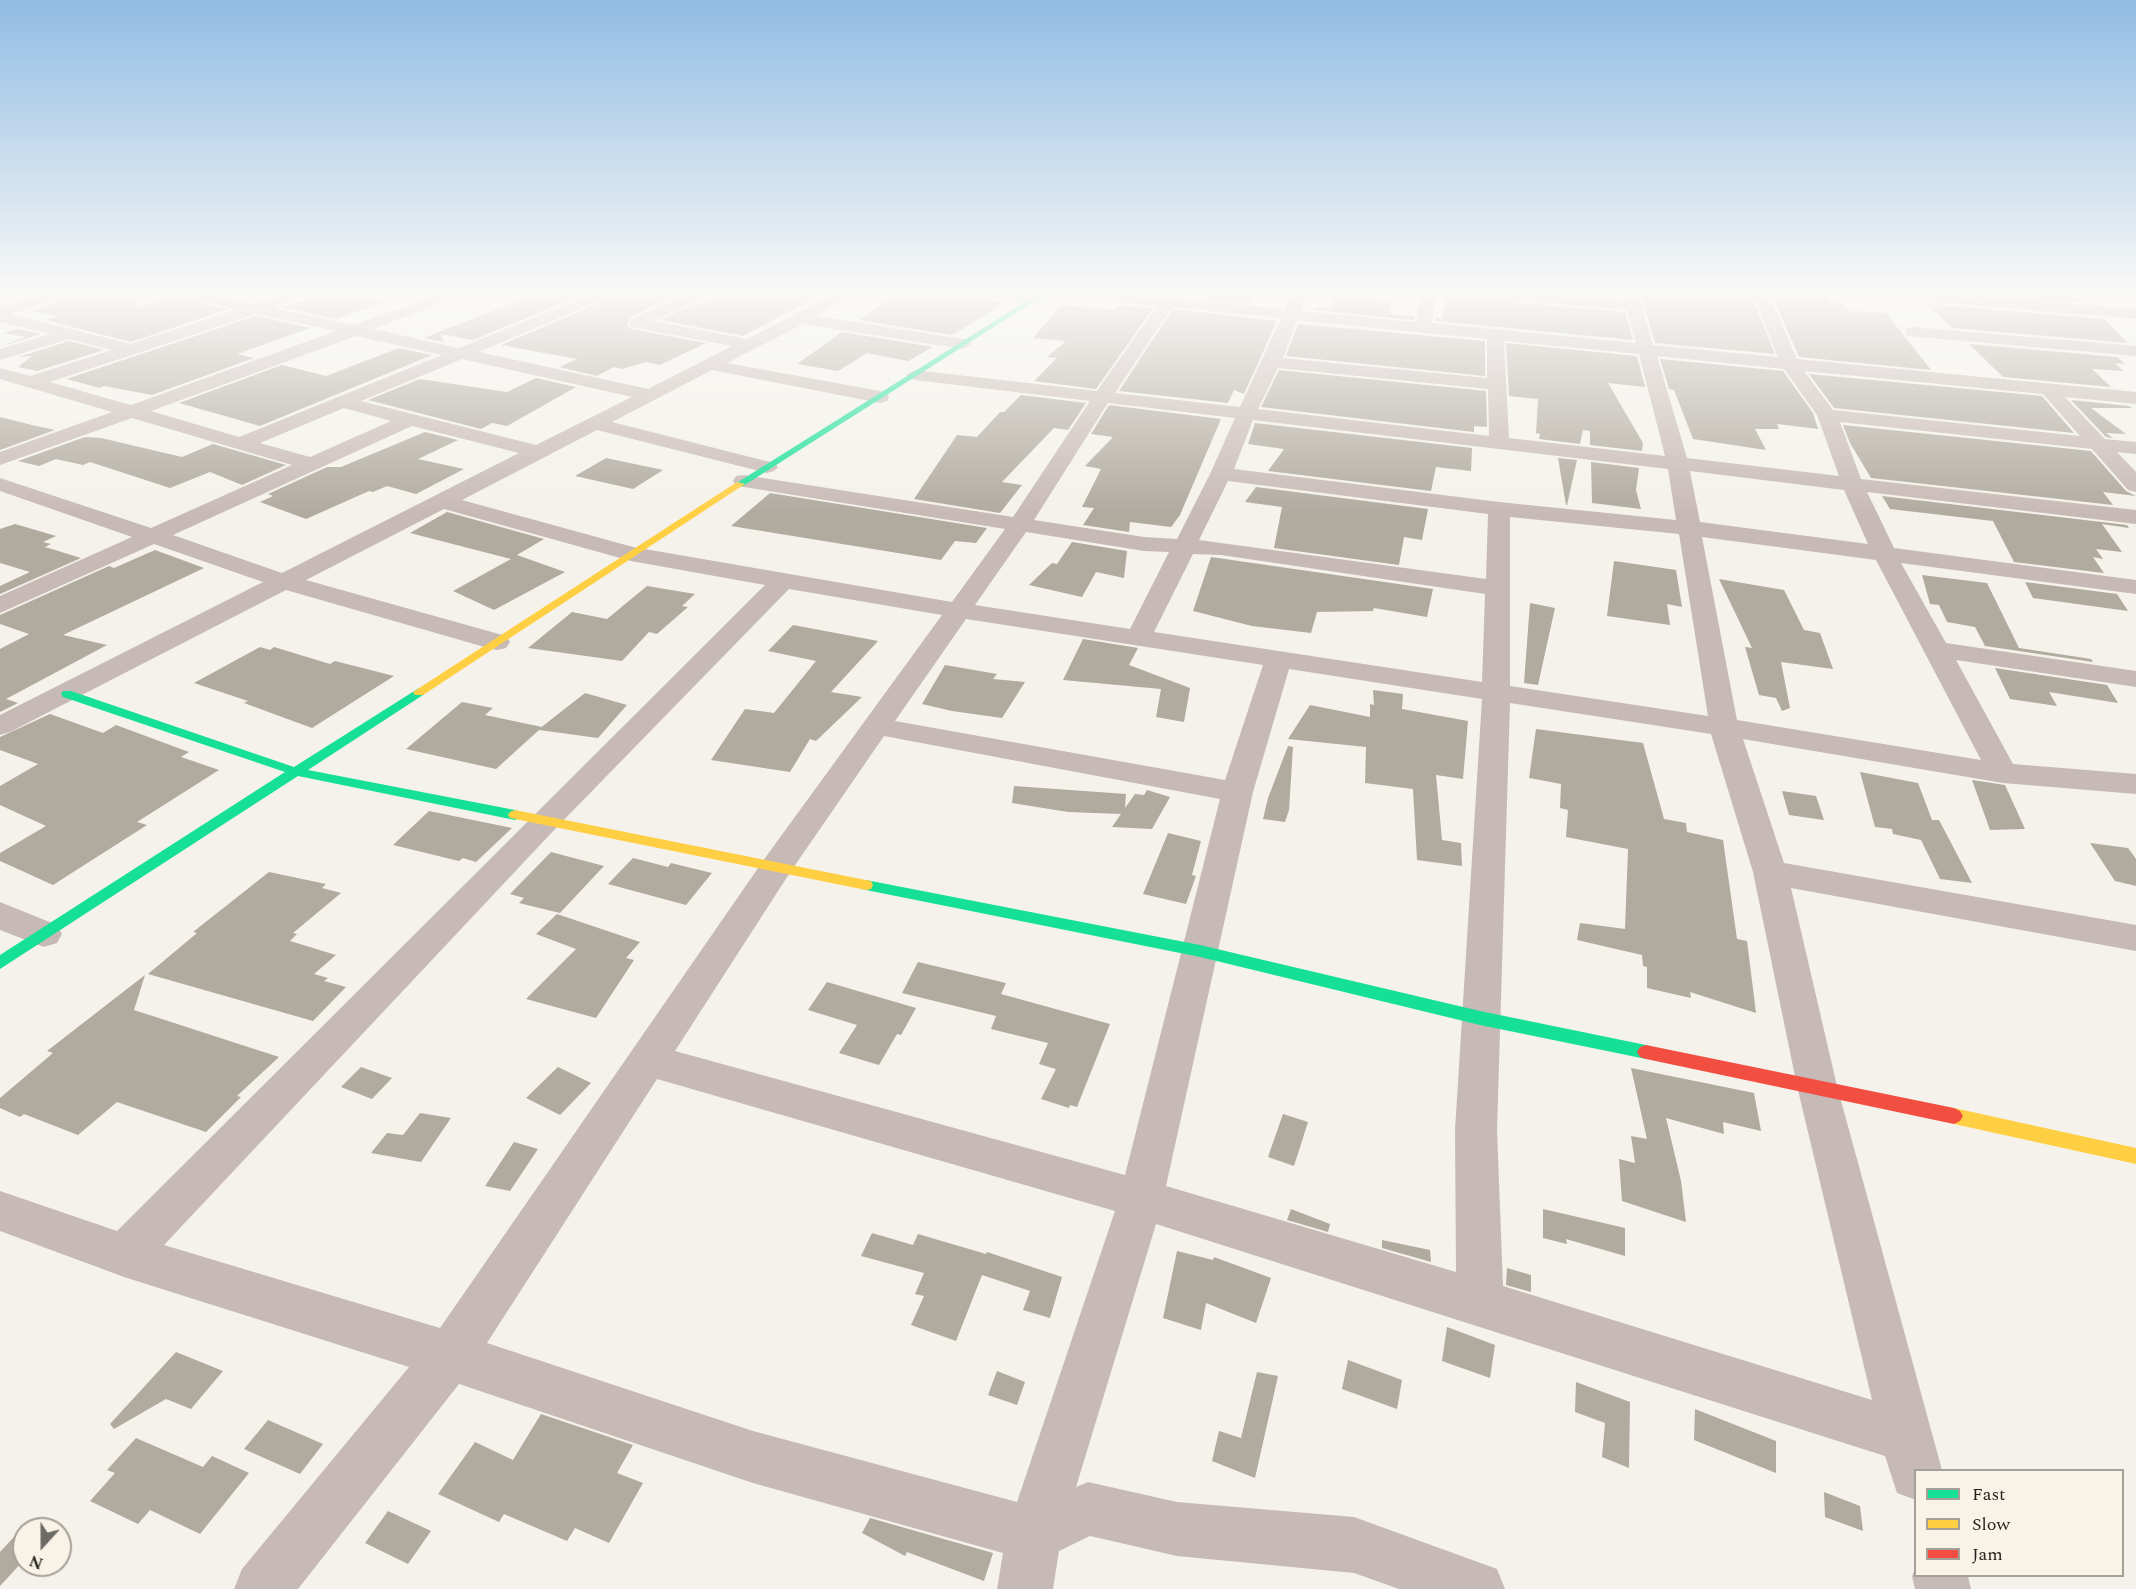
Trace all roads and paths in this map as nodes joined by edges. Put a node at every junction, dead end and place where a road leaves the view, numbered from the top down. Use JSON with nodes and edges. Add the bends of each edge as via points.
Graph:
{"nodes":[{"id":1,"x":79,"y":366,"type":"edge"},
{"id":2,"x":257,"y":366,"type":"edge"},
{"id":3,"x":431,"y":366,"type":"edge"},
{"id":4,"x":517,"y":366,"type":"edge"},
{"id":5,"x":710,"y":366,"type":"edge"},
{"id":6,"x":718,"y":366,"type":"edge"},
{"id":7,"x":929,"y":366,"type":"edge"},
{"id":8,"x":1124,"y":366,"type":"edge"},
{"id":9,"x":1270,"y":366,"type":"edge"},
{"id":10,"x":1313,"y":366,"type":"edge"},
{"id":11,"x":1497,"y":366,"type":"edge"},
{"id":12,"x":1649,"y":366,"type":"edge"},
{"id":13,"x":1792,"y":366,"type":"edge"},
{"id":14,"x":1814,"y":366,"type":"edge"},
{"id":15,"x":1935,"y":366,"type":"edge"},
{"id":16,"x":0,"y":373,"type":"edge"},
{"id":17,"x":915,"y":375,"type":"junction"},
{"id":18,"x":1943,"y":378,"type":"junction"},
{"id":19,"x":30,"y":382,"type":"junction"},
{"id":20,"x":1498,"y":385,"type":"junction"},
{"id":21,"x":2049,"y":390,"type":"junction"},
{"id":22,"x":650,"y":395,"type":"junction"},
{"id":23,"x":880,"y":397,"type":"junction"},
{"id":24,"x":1102,"y":398,"type":"junction"},
{"id":25,"x":2136,"y":398,"type":"edge"},
{"id":26,"x":343,"y":402,"type":"junction"},
{"id":27,"x":132,"y":411,"type":"junction"},
{"id":28,"x":1246,"y":414,"type":"junction"},
{"id":29,"x":1827,"y":415,"type":"junction"},
{"id":30,"x":410,"y":420,"type":"junction"},
{"id":31,"x":593,"y":423,"type":"junction"},
{"id":32,"x":1499,"y":442,"type":"junction"},
{"id":33,"x":241,"y":443,"type":"junction"},
{"id":34,"x":2098,"y":444,"type":"junction"},
{"id":35,"x":2136,"y":448,"type":"edge"},
{"id":36,"x":539,"y":452,"type":"junction"},
{"id":37,"x":0,"y":459,"type":"edge"},
{"id":38,"x":311,"y":464,"type":"junction"},
{"id":39,"x":1678,"y":464,"type":"junction"},
{"id":40,"x":767,"y":467,"type":"junction"},
{"id":41,"x":1221,"y":474,"type":"junction"},
{"id":42,"x":744,"y":481,"type":"junction"},
{"id":43,"x":0,"y":484,"type":"edge"},
{"id":44,"x":1853,"y":485,"type":"junction"},
{"id":45,"x":2136,"y":485,"type":"edge"},
{"id":46,"x":442,"y":501,"type":"junction"},
{"id":47,"x":1499,"y":509,"type":"junction"},
{"id":48,"x":2136,"y":517,"type":"edge"},
{"id":49,"x":1020,"y":524,"type":"junction"},
{"id":50,"x":1690,"y":528,"type":"junction"},
{"id":51,"x":150,"y":536,"type":"junction"},
{"id":52,"x":1183,"y":547,"type":"junction"},
{"id":53,"x":631,"y":554,"type":"junction"},
{"id":54,"x":1885,"y":555,"type":"junction"},
{"id":55,"x":784,"y":580,"type":"junction"},
{"id":56,"x":286,"y":582,"type":"junction"},
{"id":57,"x":2136,"y":587,"type":"edge"},
{"id":58,"x":1498,"y":588,"type":"junction"},
{"id":59,"x":0,"y":605,"type":"edge"},
{"id":60,"x":957,"y":610,"type":"junction"},
{"id":61,"x":1139,"y":636,"type":"junction"},
{"id":62,"x":497,"y":642,"type":"junction"},
{"id":63,"x":1935,"y":649,"type":"junction"},
{"id":64,"x":1278,"y":659,"type":"junction"},
{"id":65,"x":2136,"y":679,"type":"edge"},
{"id":66,"x":1496,"y":693,"type":"junction"},
{"id":67,"x":67,"y":694,"type":"junction"},
{"id":68,"x":0,"y":726,"type":"edge"},
{"id":69,"x":876,"y":726,"type":"junction"},
{"id":70,"x":1724,"y":727,"type":"junction"},
{"id":71,"x":294,"y":771,"type":"junction"},
{"id":72,"x":2002,"y":774,"type":"junction"},
{"id":73,"x":2136,"y":784,"type":"edge"},
{"id":74,"x":1238,"y":792,"type":"junction"},
{"id":75,"x":546,"y":820,"type":"junction"},
{"id":76,"x":777,"y":866,"type":"junction"},
{"id":77,"x":1770,"y":872,"type":"junction"},
{"id":78,"x":0,"y":915,"type":"edge"},
{"id":79,"x":44,"y":934,"type":"junction"},
{"id":80,"x":2136,"y":938,"type":"edge"},
{"id":81,"x":1200,"y":951,"type":"junction"},
{"id":82,"x":0,"y":963,"type":"edge"},
{"id":83,"x":1480,"y":1018,"type":"junction"},
{"id":84,"x":647,"y":1060,"type":"junction"},
{"id":85,"x":1817,"y":1086,"type":"junction"},
{"id":86,"x":2136,"y":1156,"type":"edge"},
{"id":87,"x":1141,"y":1199,"type":"junction"},
{"id":88,"x":0,"y":1211,"type":"edge"},
{"id":89,"x":124,"y":1255,"type":"junction"},
{"id":90,"x":1480,"y":1302,"type":"junction"},
{"id":91,"x":450,"y":1356,"type":"junction"},
{"id":92,"x":1911,"y":1455,"type":"edge"},
{"id":93,"x":1034,"y":1534,"type":"junction"},
{"id":94,"x":262,"y":1589,"type":"edge"},
{"id":95,"x":1026,"y":1589,"type":"edge"},
{"id":96,"x":1477,"y":1589,"type":"edge"}],
"edges":[{"from":1,"to":19,"type":"street"},
{"from":2,"to":27,"type":"street"},
{"from":3,"to":26,"type":"street"},
{"from":4,"to":22,"type":"street"},
{"from":5,"to":22,"type":"street"},
{"from":6,"to":23,"type":"street"},
{"from":7,"to":17,"type":"street"},
{"from":8,"to":24,"type":"street"},
{"from":9,"to":28,"type":"street"},
{"from":10,"to":20,"type":"street"},
{"from":11,"to":20,"type":"street"},
{"from":12,"to":39,"type":"street"},
{"from":13,"to":29,"type":"street"},
{"from":14,"to":18,"type":"street"},
{"from":15,"to":18,"type":"street"},
{"from":16,"to":19,"type":"street"},
{"from":17,"to":23,"type":"street"},
{"from":17,"to":24,"type":"street"},
{"from":18,"to":21,"type":"street"},
{"from":19,"to":27,"type":"street"},
{"from":20,"to":32,"type":"street"},
{"from":21,"to":25,"type":"street"},
{"from":21,"to":34,"type":"street"},
{"from":22,"to":31,"type":"street"},
{"from":23,"to":40,"type":"street"},
{"from":24,"to":28,"type":"street"},
{"from":24,"to":49,"type":"street"},
{"from":26,"to":30,"type":"street"},
{"from":26,"to":33,"type":"street"},
{"from":27,"to":33,"type":"street"},
{"from":27,"to":37,"type":"street"},
{"from":28,"to":32,"type":"street"},
{"from":28,"to":41,"type":"street"},
{"from":29,"to":34,"type":"street"},
{"from":29,"to":44,"type":"street"},
{"from":30,"to":36,"type":"street"},
{"from":30,"to":38,"type":"street"},
{"from":31,"to":36,"type":"street"},
{"from":31,"to":40,"type":"street"},
{"from":32,"to":39,"type":"street"},
{"from":33,"to":38,"type":"street"},
{"from":34,"to":35,"type":"street"},
{"from":34,"to":45,"type":"street"},
{"from":36,"to":46,"type":"street"},
{"from":38,"to":51,"type":"street"},
{"from":39,"to":44,"type":"street"},
{"from":39,"to":50,"type":"street"},
{"from":40,"to":42,"type":"street"},
{"from":41,"to":47,"type":"street"},
{"from":41,"to":52,"type":"street"},
{"from":42,"to":49,"type":"street"},
{"from":42,"to":53,"type":"street"},
{"from":43,"to":51,"type":"street"},
{"from":44,"to":48,"type":"street"},
{"from":44,"to":54,"type":"street"},
{"from":46,"to":53,"type":"street"},
{"from":46,"to":56,"type":"street"},
{"from":47,"to":50,"type":"street"},
{"from":47,"to":58,"type":"street"},
{"from":49,"to":52,"type":"street"},
{"from":49,"to":60,"type":"street"},
{"from":50,"to":54,"type":"street"},
{"from":50,"to":70,"type":"street"},
{"from":51,"to":56,"type":"street"},
{"from":51,"to":59,"type":"street"},
{"from":52,"to":58,"type":"street","via":[[1221,548]]},
{"from":52,"to":61,"type":"street"},
{"from":53,"to":55,"type":"street"},
{"from":53,"to":62,"type":"street"},
{"from":54,"to":57,"type":"street"},
{"from":54,"to":63,"type":"street"},
{"from":55,"to":60,"type":"street"},
{"from":55,"to":75,"type":"street"},
{"from":56,"to":62,"type":"street"},
{"from":56,"to":67,"type":"street"},
{"from":58,"to":66,"type":"street"},
{"from":60,"to":61,"type":"street"},
{"from":60,"to":69,"type":"street"},
{"from":61,"to":64,"type":"street"},
{"from":62,"to":71,"type":"street"},
{"from":63,"to":65,"type":"street"},
{"from":63,"to":72,"type":"street"},
{"from":64,"to":66,"type":"street"},
{"from":64,"to":74,"type":"street"},
{"from":66,"to":70,"type":"street"},
{"from":66,"to":83,"type":"street"},
{"from":67,"to":68,"type":"street"},
{"from":67,"to":71,"type":"street"},
{"from":69,"to":74,"type":"street"},
{"from":69,"to":76,"type":"street"},
{"from":70,"to":72,"type":"street"},
{"from":70,"to":77,"type":"street"},
{"from":71,"to":75,"type":"street"},
{"from":71,"to":79,"type":"street"},
{"from":72,"to":73,"type":"street"},
{"from":74,"to":81,"type":"street"},
{"from":75,"to":76,"type":"street"},
{"from":75,"to":89,"type":"street"},
{"from":76,"to":81,"type":"street"},
{"from":76,"to":84,"type":"street"},
{"from":77,"to":80,"type":"street"},
{"from":77,"to":85,"type":"street"},
{"from":78,"to":79,"type":"street"},
{"from":79,"to":82,"type":"street"},
{"from":81,"to":83,"type":"street"},
{"from":81,"to":87,"type":"street"},
{"from":83,"to":85,"type":"street"},
{"from":83,"to":90,"type":"street","via":[[1476,1130]]},
{"from":84,"to":87,"type":"street"},
{"from":84,"to":91,"type":"street"},
{"from":85,"to":86,"type":"street"},
{"from":85,"to":92,"type":"street"},
{"from":87,"to":90,"type":"street"},
{"from":87,"to":93,"type":"street"},
{"from":88,"to":89,"type":"street"},
{"from":89,"to":91,"type":"street"},
{"from":90,"to":92,"type":"street"},
{"from":91,"to":93,"type":"street","via":[[753,1457]]},
{"from":91,"to":94,"type":"street"},
{"from":93,"to":95,"type":"street"},
{"from":93,"to":96,"type":"street","via":[[1088,1509],[1177,1529],[1354,1545]]}]}
